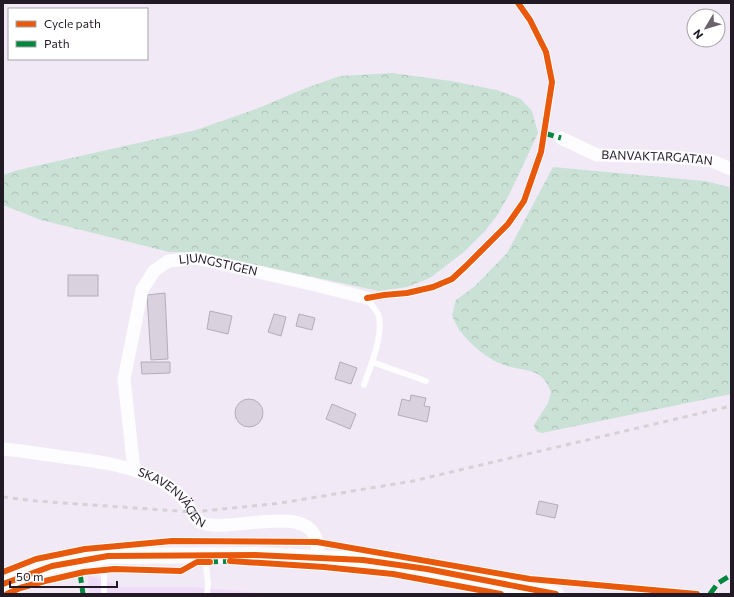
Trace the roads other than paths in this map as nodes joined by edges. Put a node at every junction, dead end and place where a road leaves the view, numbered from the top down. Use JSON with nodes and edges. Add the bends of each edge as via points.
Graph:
{"nodes":[{"id":1,"x":561,"y":138,"type":"dead end"},
{"id":2,"x":731,"y":169,"type":"edge"},
{"id":3,"x":367,"y":298,"type":"joint"},
{"id":4,"x":372,"y":362,"type":"junction"},
{"id":5,"x":426,"y":380,"type":"dead end"},
{"id":6,"x":364,"y":385,"type":"dead end"},
{"id":7,"x":3,"y":449,"type":"edge"},
{"id":8,"x":134,"y":470,"type":"junction"},
{"id":9,"x":205,"y":555,"type":"junction"},
{"id":10,"x":318,"y":557,"type":"junction"},
{"id":11,"x":104,"y":570,"type":"dead end"},
{"id":12,"x":3,"y":584,"type":"edge"},
{"id":13,"x":104,"y":594,"type":"edge"},
{"id":14,"x":207,"y":594,"type":"edge"},
{"id":15,"x":556,"y":594,"type":"edge"}],
"edges":[{"from":1,"to":2,"type":"street","name":"BANVAKTARGATAN","via":[[597,155],[673,156],[712,162]]},
{"from":3,"to":4,"type":"lane","via":[[378,315],[379,324]]},
{"from":3,"to":8,"type":"street","name":"LJUNGSTIGEN","via":[[196,258],[168,261],[154,271],[142,290],[124,379]]},
{"from":4,"to":5,"type":"lane"},
{"from":4,"to":6,"type":"lane"},
{"from":7,"to":8,"type":"street","name":"SKAVENVÄGEN","via":[[92,461]]},
{"from":8,"to":10,"type":"street","name":"SKAVENVÄGEN","via":[[168,485],[185,502],[198,522],[204,524],[217,526],[294,521],[315,535]]},
{"from":9,"to":10,"type":"street"},
{"from":9,"to":12,"type":"street","via":[[101,557],[52,566]]},
{"from":9,"to":14,"type":"lane"},
{"from":10,"to":15,"type":"street","via":[[427,569]]},
{"from":11,"to":13,"type":"lane"}]}
